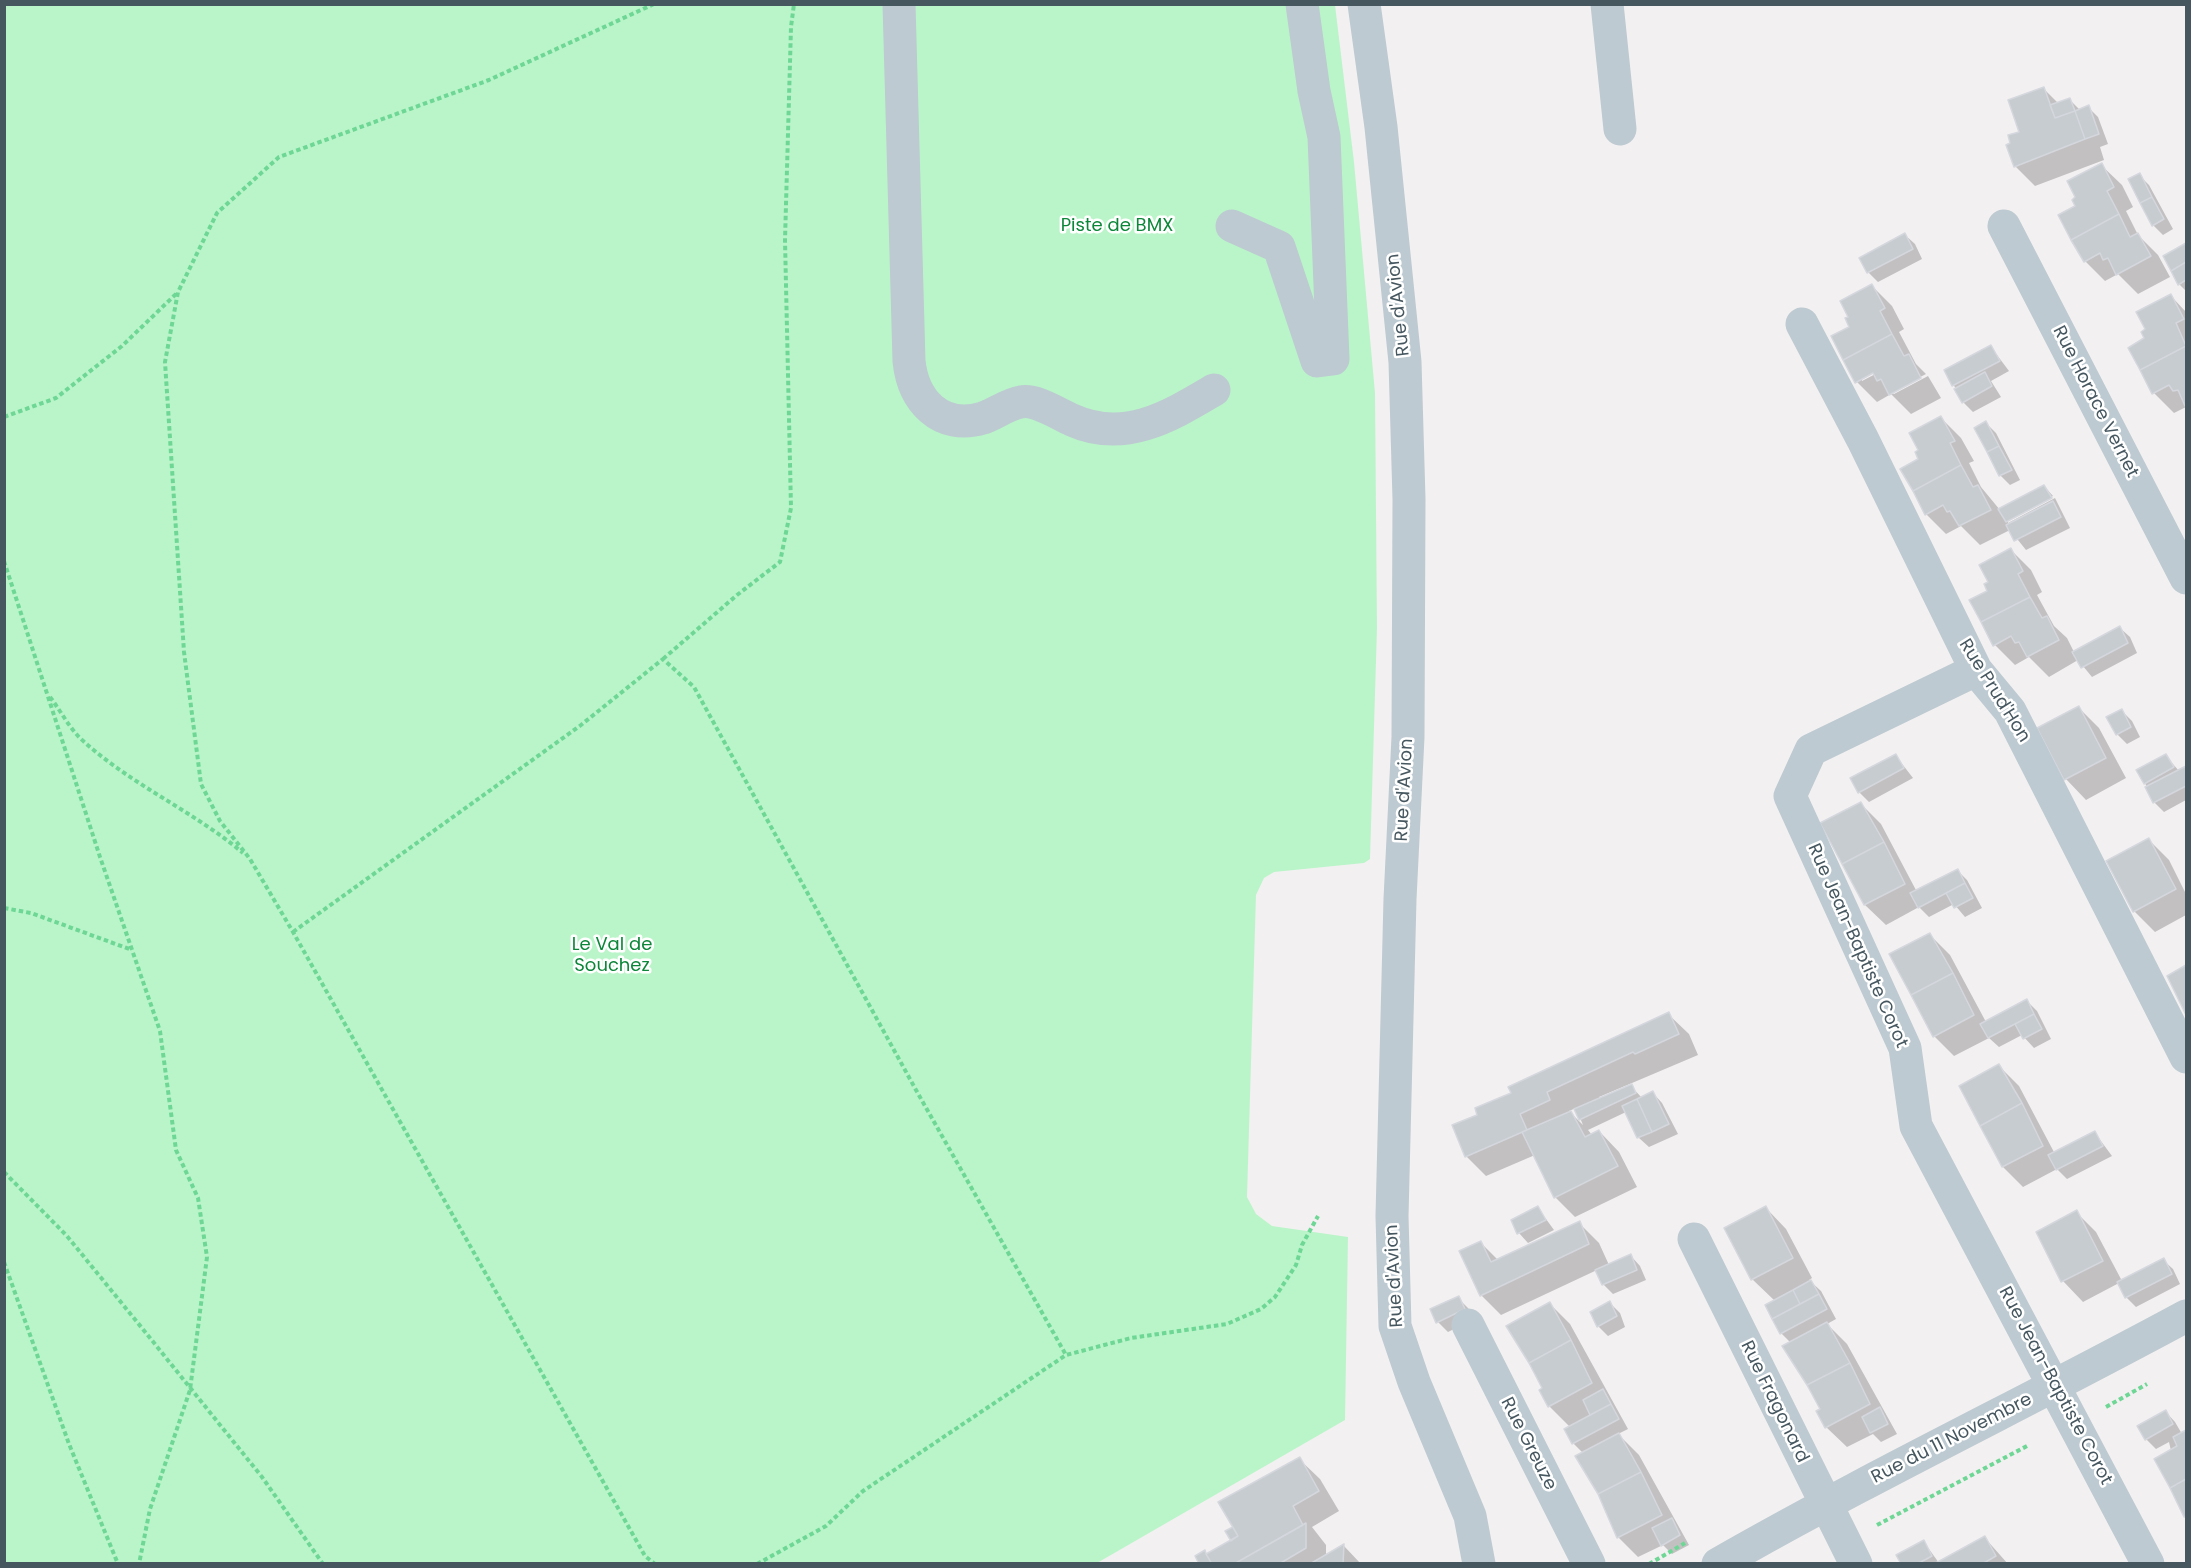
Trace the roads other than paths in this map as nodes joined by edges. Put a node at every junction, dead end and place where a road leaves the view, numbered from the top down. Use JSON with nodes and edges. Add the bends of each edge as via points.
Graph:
{"nodes":[{"id":1,"x":898,"y":4,"type":"edge"},
{"id":2,"x":1302,"y":4,"type":"edge"},
{"id":3,"x":1364,"y":4,"type":"edge"},
{"id":4,"x":1607,"y":4,"type":"edge"},
{"id":5,"x":1620,"y":129,"type":"dead end"},
{"id":6,"x":1232,"y":226,"type":"dead end"},
{"id":7,"x":2004,"y":226,"type":"dead end"},
{"id":8,"x":1802,"y":324,"type":"dead end"},
{"id":9,"x":1214,"y":390,"type":"dead end"},
{"id":10,"x":2187,"y":578,"type":"edge"},
{"id":11,"x":1976,"y":670,"type":"junction"},
{"id":12,"x":2187,"y":1058,"type":"edge"},
{"id":13,"x":1694,"y":1239,"type":"dead end"},
{"id":14,"x":2187,"y":1316,"type":"edge"},
{"id":15,"x":1468,"y":1325,"type":"dead end"},
{"id":16,"x":2056,"y":1387,"type":"junction"},
{"id":17,"x":1824,"y":1503,"type":"junction"},
{"id":18,"x":1850,"y":1552,"type":"edge"},
{"id":19,"x":1479,"y":1563,"type":"edge"},
{"id":20,"x":1589,"y":1563,"type":"edge"},
{"id":21,"x":1718,"y":1563,"type":"edge"},
{"id":22,"x":2148,"y":1563,"type":"edge"}],
"edges":[{"from":1,"to":9,"type":"street","via":[[909,361],[911,381],[930,409],[952,422],[979,419],[1021,402],[1041,406],[1082,424],[1118,429],[1152,424]]},
{"from":2,"to":6,"type":"street","via":[[1324,137],[1333,359],[1317,361],[1280,246]]},
{"from":3,"to":19,"type":"street","name":"Rue d'Avion","via":[[1405,362],[1409,499],[1408,736],[1392,1216],[1395,1326],[1470,1516]]},
{"from":4,"to":5,"type":"street"},
{"from":7,"to":10,"type":"street","name":"Rue Horace Vernet"},
{"from":8,"to":11,"type":"street","name":"Rue Prud'Hon"},
{"from":11,"to":12,"type":"street","name":"Rue Prud'Hon","via":[[2010,711]]},
{"from":11,"to":16,"type":"street","name":"Rue Jean-Baptiste Corot","via":[[1811,750],[1790,796],[1905,1048],[1916,1126]]},
{"from":13,"to":17,"type":"street","name":"Rue Fragonard"},
{"from":14,"to":16,"type":"street","name":"Rue du 11 Novembre"},
{"from":15,"to":20,"type":"street","name":"Rue Greuze"},
{"from":16,"to":17,"type":"street","name":"Rue du 11 Novembre"},
{"from":16,"to":22,"type":"street","name":"Rue Jean-Baptiste Corot"},
{"from":17,"to":18,"type":"street","name":"Rue Fragonard"},
{"from":17,"to":21,"type":"street","name":"Rue du 11 Novembre"}]}
